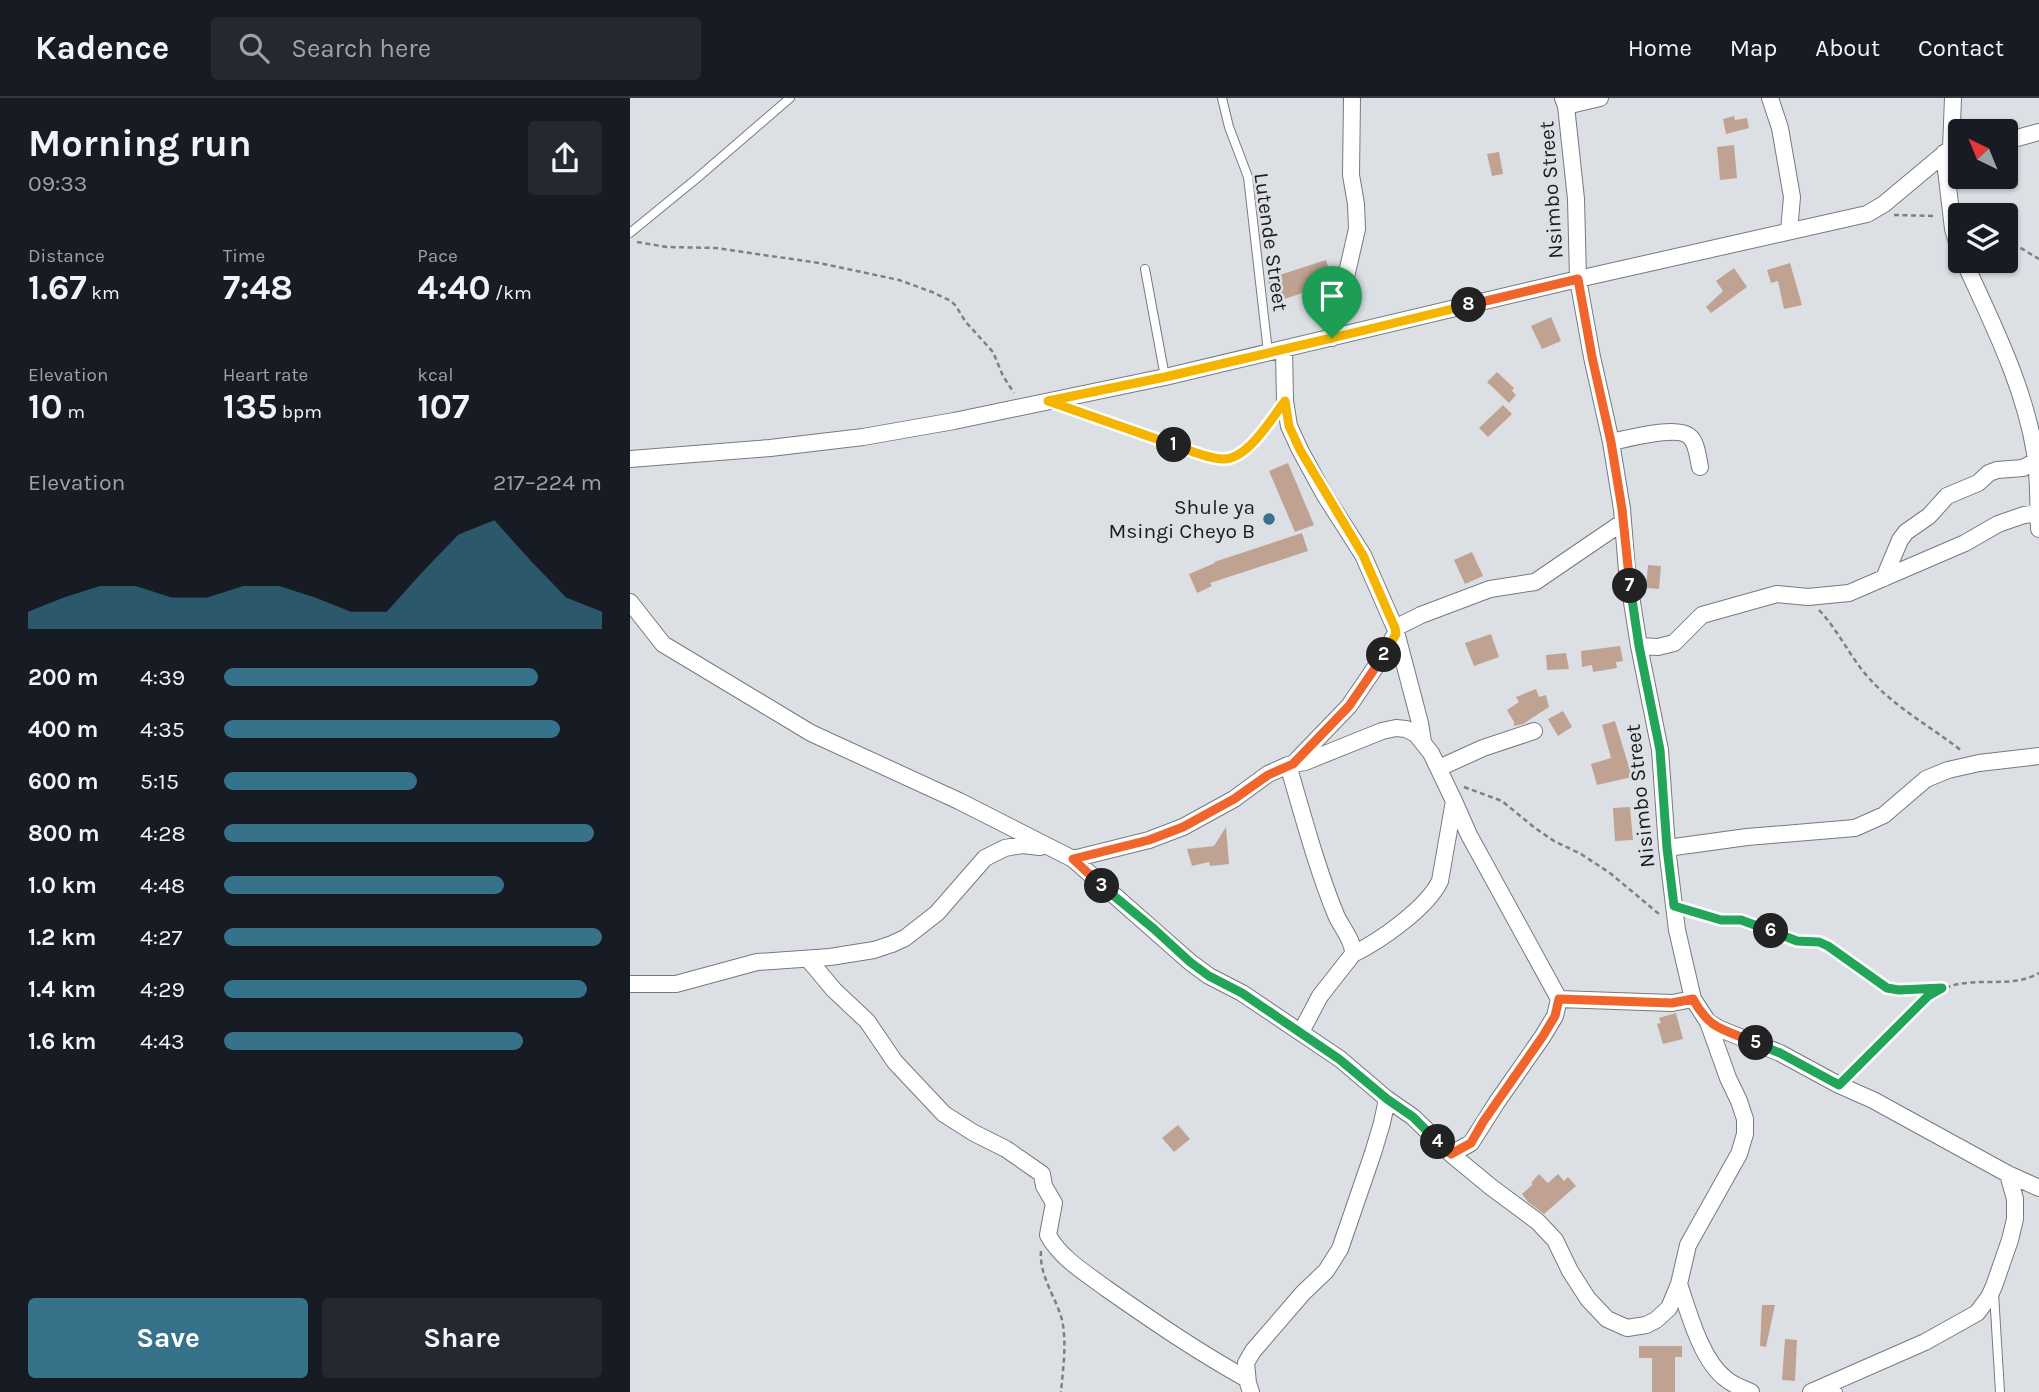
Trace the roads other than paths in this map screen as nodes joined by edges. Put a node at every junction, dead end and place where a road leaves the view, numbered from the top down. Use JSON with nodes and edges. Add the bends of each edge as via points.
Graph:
{"nodes":[{"id":1,"x":790,"y":98,"type":"edge"},
{"id":2,"x":1222,"y":98,"type":"edge"},
{"id":3,"x":1352,"y":98,"type":"edge"},
{"id":4,"x":1600,"y":98,"type":"edge"},
{"id":5,"x":1770,"y":98,"type":"edge"},
{"id":6,"x":1953,"y":98,"type":"edge"},
{"id":7,"x":1564,"y":102,"type":"edge"},
{"id":8,"x":1953,"y":119,"type":"edge"},
{"id":9,"x":2039,"y":132,"type":"edge"},
{"id":10,"x":2018,"y":138,"type":"edge"},
{"id":11,"x":1948,"y":152,"type":"edge"},
{"id":12,"x":1789,"y":231,"type":"junction"},
{"id":13,"x":630,"y":233,"type":"edge"},
{"id":14,"x":1145,"y":269,"type":"dead end"},
{"id":15,"x":1969,"y":273,"type":"edge"},
{"id":16,"x":1578,"y":279,"type":"junction"},
{"id":17,"x":1332,"y":338,"type":"junction"},
{"id":18,"x":1276,"y":351,"type":"junction"},
{"id":19,"x":1165,"y":377,"type":"junction"},
{"id":20,"x":1048,"y":401,"type":"junction"},
{"id":21,"x":1285,"y":401,"type":"junction"},
{"id":22,"x":1611,"y":442,"type":"junction"},
{"id":23,"x":2037,"y":457,"type":"edge"},
{"id":24,"x":630,"y":459,"type":"edge"},
{"id":25,"x":1700,"y":467,"type":"dead end"},
{"id":26,"x":2038,"y":513,"type":"edge"},
{"id":27,"x":1623,"y":522,"type":"junction"},
{"id":28,"x":2039,"y":529,"type":"edge"},
{"id":29,"x":1884,"y":578,"type":"junction"},
{"id":30,"x":630,"y":603,"type":"edge"},
{"id":31,"x":1396,"y":631,"type":"junction"},
{"id":32,"x":1639,"y":646,"type":"junction"},
{"id":33,"x":1534,"y":731,"type":"dead end"},
{"id":34,"x":1423,"y":742,"type":"junction"},
{"id":35,"x":2039,"y":756,"type":"edge"},
{"id":36,"x":1291,"y":764,"type":"junction"},
{"id":37,"x":1442,"y":776,"type":"junction"},
{"id":38,"x":1454,"y":801,"type":"junction"},
{"id":39,"x":1049,"y":847,"type":"junction"},
{"id":40,"x":1667,"y":848,"type":"junction"},
{"id":41,"x":1073,"y":859,"type":"junction"},
{"id":42,"x":1353,"y":954,"type":"junction"},
{"id":43,"x":808,"y":959,"type":"junction"},
{"id":44,"x":630,"y":984,"type":"edge"},
{"id":45,"x":1559,"y":999,"type":"junction"},
{"id":46,"x":1693,"y":999,"type":"junction"},
{"id":47,"x":1708,"y":1022,"type":"junction"},
{"id":48,"x":1301,"y":1032,"type":"junction"},
{"id":49,"x":1387,"y":1099,"type":"junction"},
{"id":50,"x":1451,"y":1154,"type":"junction"},
{"id":51,"x":2008,"y":1174,"type":"junction"},
{"id":52,"x":2039,"y":1188,"type":"edge"},
{"id":53,"x":1679,"y":1284,"type":"junction"},
{"id":54,"x":1994,"y":1286,"type":"junction"},
{"id":55,"x":1249,"y":1385,"type":"edge"},
{"id":56,"x":1825,"y":1390,"type":"edge"},
{"id":57,"x":1751,"y":1392,"type":"edge"},
{"id":58,"x":2000,"y":1392,"type":"edge"}],
"edges":[{"from":1,"to":13,"type":"lane"},
{"from":2,"to":18,"type":"lane","name":"Lutende Street","via":[[1248,177]]},
{"from":3,"to":17,"type":"street","via":[[1351,175],[1357,229]]},
{"from":4,"to":7,"type":"street"},
{"from":5,"to":12,"type":"street","via":[[1792,197]]},
{"from":6,"to":8,"type":"street"},
{"from":7,"to":16,"type":"street","name":"Nsimbo Street","via":[[1576,199]]},
{"from":9,"to":10,"type":"street"},
{"from":11,"to":12,"type":"street","via":[[1867,214]]},
{"from":12,"to":16,"type":"street"},
{"from":14,"to":19,"type":"lane"},
{"from":15,"to":23,"type":"street","via":[[2012,367]]},
{"from":16,"to":17,"type":"street"},
{"from":16,"to":22,"type":"street","name":"Nisimbo Street"},
{"from":17,"to":18,"type":"street"},
{"from":18,"to":19,"type":"street"},
{"from":18,"to":21,"type":"street"},
{"from":19,"to":20,"type":"street"},
{"from":20,"to":21,"type":"lane","via":[[1230,459],[1241,454]]},
{"from":20,"to":24,"type":"street","via":[[863,437]]},
{"from":21,"to":31,"type":"street","via":[[1300,450],[1363,555]]},
{"from":22,"to":25,"type":"street","via":[[1682,432],[1694,442]]},
{"from":22,"to":27,"type":"street","name":"Nisimbo Street"},
{"from":23,"to":26,"type":"street"},
{"from":23,"to":29,"type":"street","via":[[2023,468],[1997,470],[1947,496],[1906,532]]},
{"from":26,"to":28,"type":"street"},
{"from":26,"to":29,"type":"street","via":[[1998,524]]},
{"from":27,"to":31,"type":"street","via":[[1535,582],[1490,589],[1421,615]]},
{"from":27,"to":32,"type":"street","name":"Nisimbo Street"},
{"from":29,"to":32,"type":"street","via":[[1849,593],[1777,594],[1702,615],[1674,643]]},
{"from":30,"to":39,"type":"street","name":"Nisimbo Street","via":[[663,644],[800,726]]},
{"from":31,"to":34,"type":"street"},
{"from":31,"to":36,"type":"street","via":[[1349,706]]},
{"from":32,"to":40,"type":"street","name":"Nisimbo Street","via":[[1660,750]]},
{"from":33,"to":37,"type":"street","via":[[1483,748]]},
{"from":34,"to":36,"type":"street","via":[[1406,729],[1396,728]]},
{"from":34,"to":37,"type":"street"},
{"from":35,"to":40,"type":"street","via":[[1948,770],[1926,779],[1884,815],[1855,828]]},
{"from":36,"to":41,"type":"street","via":[[1183,827]]},
{"from":36,"to":42,"type":"street","via":[[1315,861]]},
{"from":37,"to":38,"type":"street"},
{"from":38,"to":42,"type":"street","via":[[1434,893],[1372,945]]},
{"from":38,"to":45,"type":"street"},
{"from":39,"to":41,"type":"street","name":"Nisimbo Street"},
{"from":39,"to":43,"type":"street","via":[[1022,845],[985,858],[937,914],[905,939],[874,950]]},
{"from":40,"to":46,"type":"street","name":"Nisimbo Street","via":[[1677,930]]},
{"from":41,"to":48,"type":"street","name":"Nisimbo Street","via":[[1190,962]]},
{"from":42,"to":48,"type":"street","via":[[1320,996]]},
{"from":43,"to":44,"type":"street","via":[[757,962],[676,984]]},
{"from":43,"to":55,"type":"street","via":[[944,1114],[1042,1174],[1054,1203],[1048,1235],[1063,1256]]},
{"from":45,"to":46,"type":"street","via":[[1672,1003]]},
{"from":45,"to":50,"type":"street","via":[[1543,1036],[1471,1143]]},
{"from":46,"to":47,"type":"street","name":"Nisimbo Street"},
{"from":47,"to":51,"type":"street","via":[[1873,1100]]},
{"from":47,"to":53,"type":"street","name":"Nisimbo Street","via":[[1745,1119],[1745,1134],[1739,1154],[1688,1245]]},
{"from":48,"to":49,"type":"street","name":"Nisimbo Street"},
{"from":49,"to":50,"type":"street","name":"Nisimbo Street"},
{"from":49,"to":55,"type":"street","via":[[1373,1153],[1334,1260],[1252,1351],[1246,1363]]},
{"from":50,"to":53,"type":"street","name":"Nisimbo Street","via":[[1549,1233],[1588,1299],[1607,1319],[1627,1328],[1646,1325],[1669,1308]]},
{"from":51,"to":52,"type":"street"},
{"from":51,"to":54,"type":"street","via":[[2015,1219]]},
{"from":53,"to":57,"type":"street","via":[[1698,1336],[1717,1369]]},
{"from":54,"to":56,"type":"street","via":[[1977,1312],[1956,1325]]},
{"from":54,"to":58,"type":"lane"}]}
